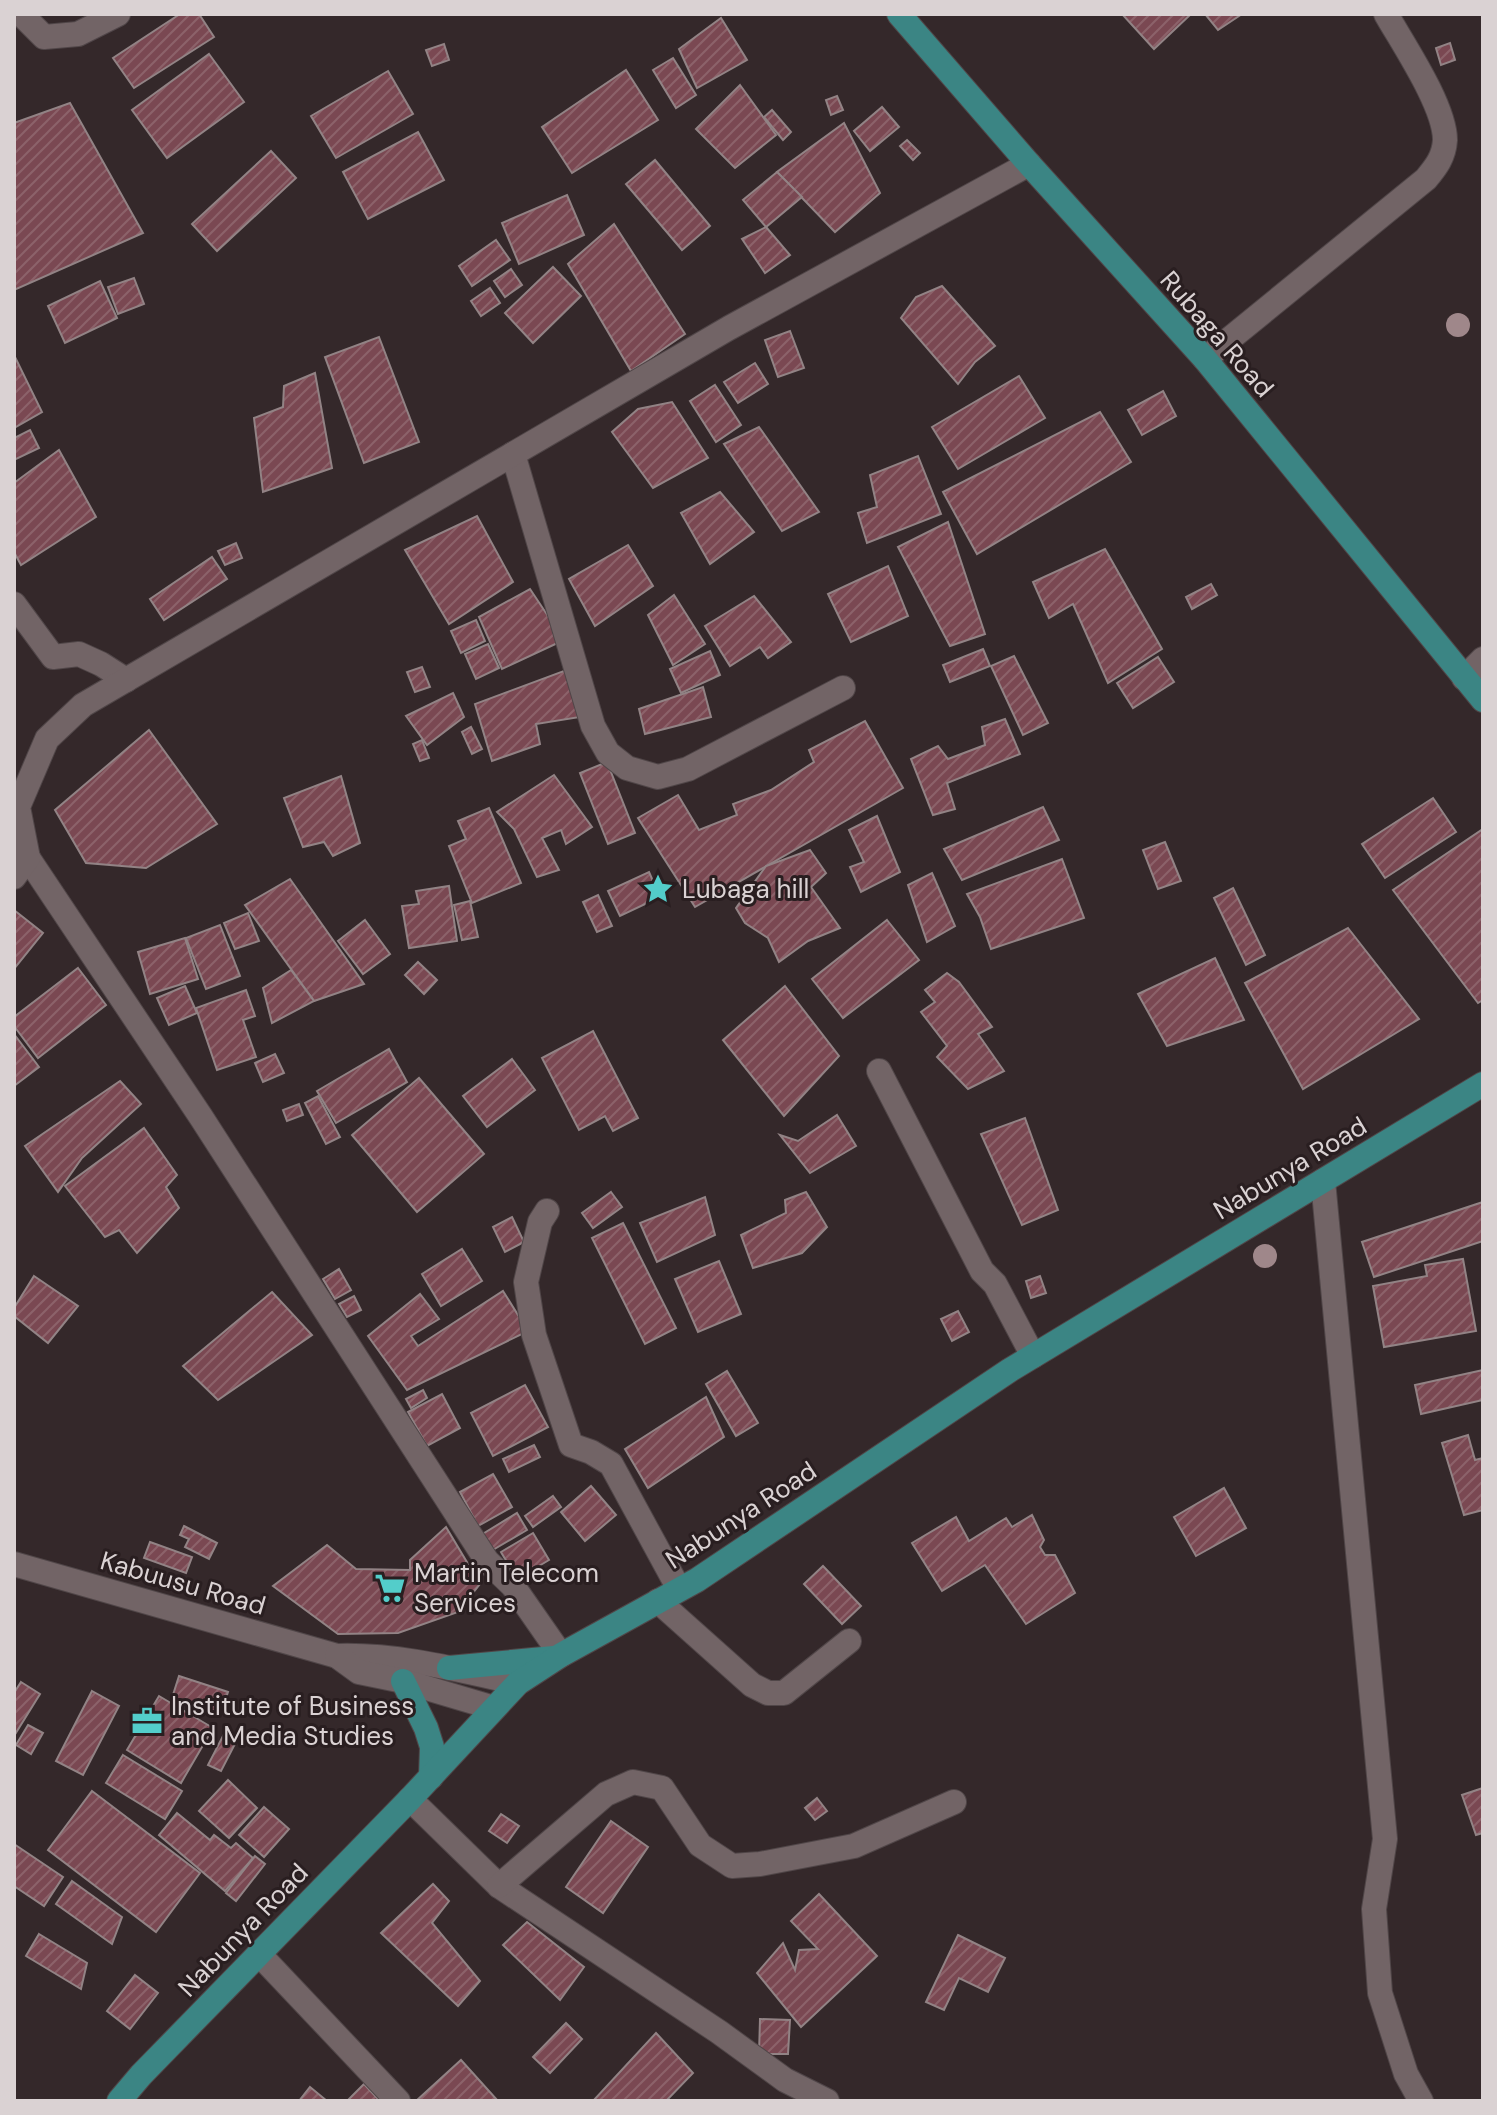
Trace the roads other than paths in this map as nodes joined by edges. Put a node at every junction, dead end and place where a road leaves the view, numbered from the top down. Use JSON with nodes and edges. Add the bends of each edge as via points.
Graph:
{"nodes":[{"id":1,"x":21,"y":14,"type":"edge"},
{"id":2,"x":118,"y":14,"type":"edge"},
{"id":3,"x":899,"y":14,"type":"edge"},
{"id":4,"x":1386,"y":14,"type":"edge"},
{"id":5,"x":81,"y":24,"type":"edge"},
{"id":6,"x":1029,"y":164,"type":"junction"},
{"id":7,"x":1205,"y":359,"type":"junction"},
{"id":8,"x":513,"y":454,"type":"junction"},
{"id":9,"x":14,"y":604,"type":"edge"},
{"id":10,"x":1483,"y":659,"type":"edge"},
{"id":11,"x":1464,"y":678,"type":"junction"},
{"id":12,"x":126,"y":680,"type":"junction"},
{"id":13,"x":843,"y":688,"type":"dead end"},
{"id":14,"x":1483,"y":700,"type":"edge"},
{"id":15,"x":21,"y":867,"type":"edge"},
{"id":16,"x":879,"y":1071,"type":"dead end"},
{"id":17,"x":1483,"y":1084,"type":"edge"},
{"id":18,"x":1323,"y":1181,"type":"junction"},
{"id":19,"x":547,"y":1211,"type":"dead end"},
{"id":20,"x":1033,"y":1356,"type":"junction"},
{"id":21,"x":14,"y":1564,"type":"edge"},
{"id":22,"x":669,"y":1595,"type":"junction"},
{"id":23,"x":849,"y":1641,"type":"dead end"},
{"id":24,"x":337,"y":1656,"type":"junction"},
{"id":25,"x":558,"y":1656,"type":"junction"},
{"id":26,"x":449,"y":1668,"type":"junction"},
{"id":27,"x":403,"y":1681,"type":"junction"},
{"id":28,"x":518,"y":1683,"type":"junction"},
{"id":29,"x":494,"y":1708,"type":"junction"},
{"id":30,"x":431,"y":1777,"type":"junction"},
{"id":31,"x":410,"y":1799,"type":"junction"},
{"id":32,"x":954,"y":1802,"type":"dead end"},
{"id":33,"x":499,"y":1886,"type":"junction"},
{"id":34,"x":259,"y":1954,"type":"junction"},
{"id":35,"x":119,"y":2101,"type":"edge"},
{"id":36,"x":398,"y":2101,"type":"edge"},
{"id":37,"x":827,"y":2101,"type":"edge"},
{"id":38,"x":1421,"y":2101,"type":"edge"}],
"edges":[{"from":1,"to":5,"type":"street","via":[[44,37]]},
{"from":2,"to":5,"type":"street"},
{"from":3,"to":6,"type":"main road","name":"Rubaga Road"},
{"from":4,"to":7,"type":"street","via":[[1442,123],[1440,162],[1426,179]]},
{"from":6,"to":7,"type":"main road","name":"Rubaga Road"},
{"from":6,"to":8,"type":"street","via":[[729,328]]},
{"from":7,"to":11,"type":"main road","name":"Rubaga Road"},
{"from":8,"to":12,"type":"street"},
{"from":8,"to":13,"type":"street","via":[[593,726],[608,753],[627,768],[658,777],[688,769]]},
{"from":9,"to":12,"type":"street","via":[[53,657],[79,654]]},
{"from":10,"to":11,"type":"street"},
{"from":11,"to":14,"type":"main road","name":"Rubaga Road"},
{"from":12,"to":15,"type":"street","via":[[83,705],[47,739],[18,807]]},
{"from":15,"to":25,"type":"street","via":[[201,1117],[487,1561],[513,1586]]},
{"from":16,"to":20,"type":"street","via":[[982,1271],[995,1284]]},
{"from":17,"to":18,"type":"main road","name":"Nabunya Road"},
{"from":18,"to":20,"type":"main road","name":"Nabunya Road"},
{"from":18,"to":38,"type":"street","via":[[1385,1839],[1374,1909],[1380,1993],[1406,2074]]},
{"from":19,"to":22,"type":"street","via":[[526,1282],[534,1335],[571,1445],[611,1464]]},
{"from":20,"to":22,"type":"main road","name":"Nabunya Road"},
{"from":21,"to":24,"type":"street","name":"Kabuusu Road"},
{"from":22,"to":23,"type":"street","via":[[752,1685],[768,1693],[784,1693]]},
{"from":22,"to":25,"type":"main road","name":"Nabunya Road"},
{"from":24,"to":26,"type":"street","name":"Kabuusu Road"},
{"from":24,"to":27,"type":"street","name":"Kabuusu Road","via":[[359,1672]]},
{"from":25,"to":26,"type":"main road"},
{"from":25,"to":28,"type":"main road","name":"Nabunya Road"},
{"from":26,"to":28,"type":"street","name":"Kabuusu Road"},
{"from":27,"to":29,"type":"street","name":"Kabuusu Road"},
{"from":27,"to":30,"type":"main road","via":[[432,1747]]},
{"from":28,"to":29,"type":"main road","name":"Nabunya Road"},
{"from":29,"to":30,"type":"main road","name":"Nabunya Road"},
{"from":30,"to":31,"type":"main road","name":"Nabunya Road"},
{"from":31,"to":33,"type":"street"},
{"from":31,"to":34,"type":"main road","name":"Nabunya Road"},
{"from":32,"to":33,"type":"street","via":[[854,1846],[732,1866],[700,1845],[662,1788],[633,1782],[606,1794]]},
{"from":33,"to":37,"type":"street","via":[[785,2080]]},
{"from":34,"to":35,"type":"main road","name":"Nabunya Road"},
{"from":34,"to":36,"type":"street"}]}
